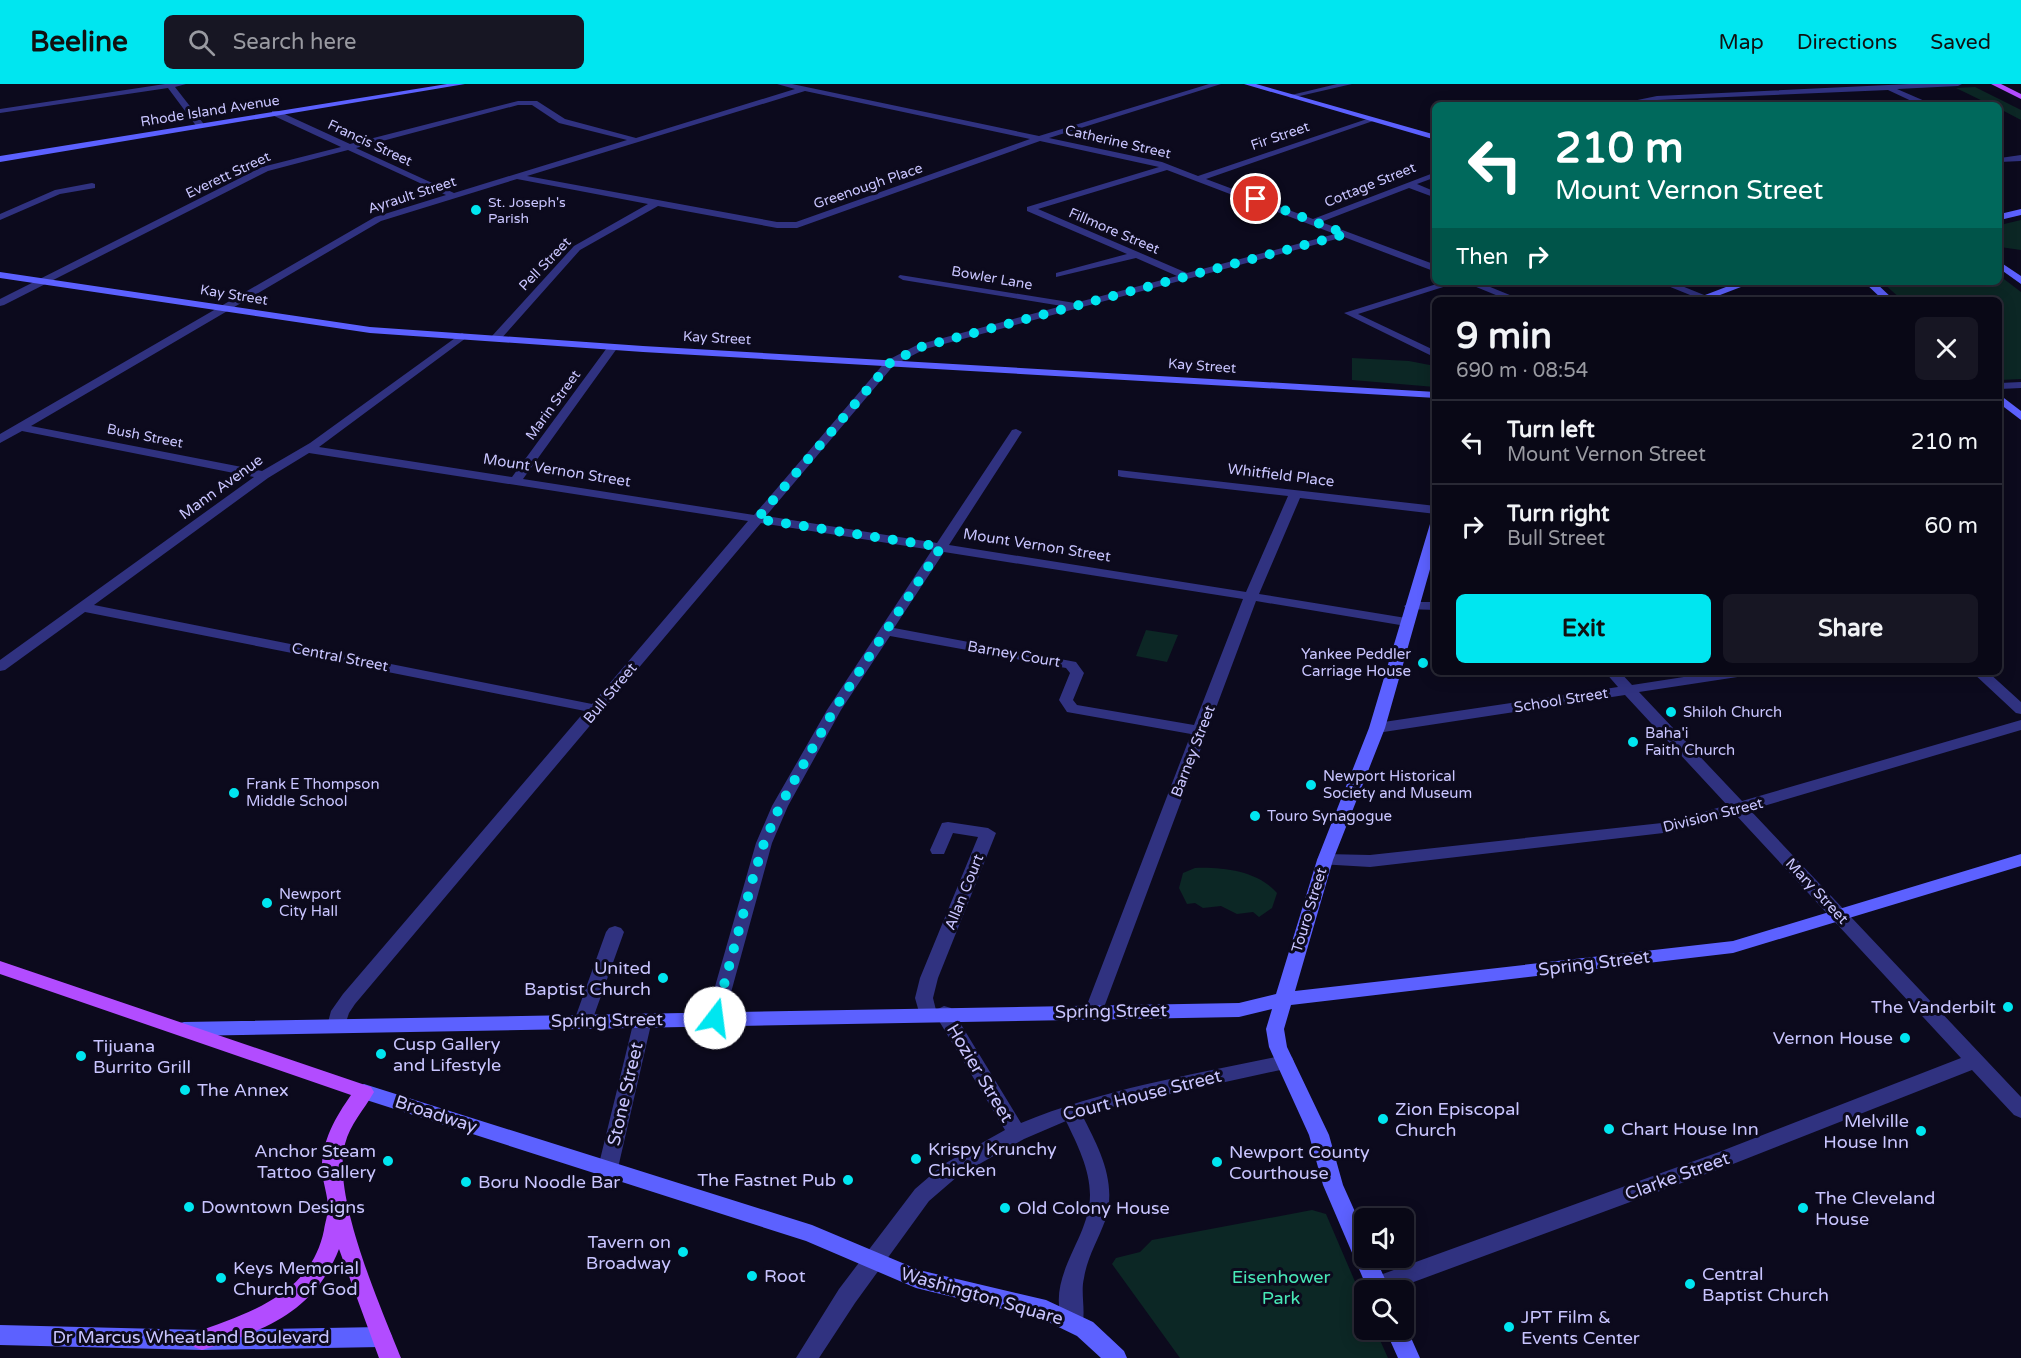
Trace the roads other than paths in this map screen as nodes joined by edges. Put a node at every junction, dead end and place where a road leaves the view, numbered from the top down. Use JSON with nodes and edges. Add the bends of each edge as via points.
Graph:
{"nodes":[{"id":1,"x":182,"y":84,"type":"edge"},
{"id":2,"x":460,"y":84,"type":"edge"},
{"id":3,"x":781,"y":84,"type":"edge"},
{"id":4,"x":1217,"y":84,"type":"edge"},
{"id":5,"x":1248,"y":84,"type":"edge"},
{"id":6,"x":1348,"y":84,"type":"edge"},
{"id":7,"x":1958,"y":84,"type":"edge"},
{"id":8,"x":1995,"y":84,"type":"edge"},
{"id":9,"x":170,"y":85,"type":"edge"},
{"id":10,"x":1887,"y":87,"type":"junction"},
{"id":11,"x":804,"y":89,"type":"junction"},
{"id":12,"x":1291,"y":96,"type":"junction"},
{"id":13,"x":2021,"y":97,"type":"edge"},
{"id":14,"x":1634,"y":102,"type":"edge"},
{"id":15,"x":1920,"y":102,"type":"edge"},
{"id":16,"x":0,"y":111,"type":"edge"},
{"id":17,"x":275,"y":114,"type":"junction"},
{"id":18,"x":1370,"y":119,"type":"junction"},
{"id":19,"x":200,"y":125,"type":"junction"},
{"id":20,"x":1432,"y":137,"type":"edge"},
{"id":21,"x":1041,"y":138,"type":"junction"},
{"id":22,"x":640,"y":141,"type":"junction"},
{"id":23,"x":349,"y":147,"type":"junction"},
{"id":24,"x":2021,"y":158,"type":"edge"},
{"id":25,"x":0,"y":159,"type":"edge"},
{"id":26,"x":2002,"y":160,"type":"edge"},
{"id":27,"x":1169,"y":167,"type":"junction"},
{"id":28,"x":1432,"y":175,"type":"edge"},
{"id":29,"x":1199,"y":177,"type":"junction"},
{"id":30,"x":518,"y":178,"type":"junction"},
{"id":31,"x":1408,"y":184,"type":"junction"},
{"id":32,"x":92,"y":186,"type":"dead end"},
{"id":33,"x":1432,"y":193,"type":"edge"},
{"id":34,"x":454,"y":196,"type":"junction"},
{"id":35,"x":656,"y":203,"type":"junction"},
{"id":36,"x":2021,"y":212,"type":"edge"},
{"id":37,"x":0,"y":217,"type":"edge"},
{"id":38,"x":2002,"y":217,"type":"edge"},
{"id":39,"x":1314,"y":222,"type":"junction"},
{"id":40,"x":1346,"y":234,"type":"junction"},
{"id":41,"x":1136,"y":255,"type":"junction"},
{"id":42,"x":1432,"y":267,"type":"edge"},
{"id":43,"x":2002,"y":267,"type":"edge"},
{"id":44,"x":0,"y":275,"type":"edge"},
{"id":45,"x":1059,"y":275,"type":"dead end"},
{"id":46,"x":903,"y":277,"type":"dead end"},
{"id":47,"x":1188,"y":277,"type":"junction"},
{"id":48,"x":41,"y":281,"type":"junction"},
{"id":49,"x":2021,"y":281,"type":"edge"},
{"id":50,"x":1444,"y":285,"type":"edge"},
{"id":51,"x":1477,"y":285,"type":"edge"},
{"id":52,"x":1670,"y":285,"type":"edge"},
{"id":53,"x":1741,"y":285,"type":"edge"},
{"id":54,"x":1872,"y":285,"type":"edge"},
{"id":55,"x":1509,"y":297,"type":"edge"},
{"id":56,"x":1697,"y":297,"type":"edge"},
{"id":57,"x":1707,"y":297,"type":"edge"},
{"id":58,"x":1886,"y":297,"type":"edge"},
{"id":59,"x":0,"y":303,"type":"edge"},
{"id":60,"x":1078,"y":306,"type":"junction"},
{"id":61,"x":224,"y":308,"type":"junction"},
{"id":62,"x":462,"y":336,"type":"junction"},
{"id":63,"x":496,"y":338,"type":"junction"},
{"id":64,"x":613,"y":347,"type":"junction"},
{"id":65,"x":1432,"y":353,"type":"edge"},
{"id":66,"x":890,"y":363,"type":"junction"},
{"id":67,"x":2021,"y":385,"type":"edge"},
{"id":68,"x":2002,"y":386,"type":"edge"},
{"id":69,"x":1432,"y":395,"type":"edge"},
{"id":70,"x":2002,"y":400,"type":"edge"},
{"id":71,"x":2021,"y":417,"type":"edge"},
{"id":72,"x":20,"y":427,"type":"junction"},
{"id":73,"x":1017,"y":432,"type":"dead end"},
{"id":74,"x":0,"y":439,"type":"edge"},
{"id":75,"x":307,"y":449,"type":"junction"},
{"id":76,"x":1122,"y":473,"type":"dead end"},
{"id":77,"x":264,"y":475,"type":"junction"},
{"id":78,"x":516,"y":480,"type":"junction"},
{"id":79,"x":1296,"y":493,"type":"junction"},
{"id":80,"x":1432,"y":510,"type":"edge"},
{"id":81,"x":757,"y":519,"type":"junction"},
{"id":82,"x":1432,"y":537,"type":"edge"},
{"id":83,"x":941,"y":547,"type":"junction"},
{"id":84,"x":1251,"y":596,"type":"junction"},
{"id":85,"x":1411,"y":606,"type":"junction"},
{"id":86,"x":1432,"y":606,"type":"edge"},
{"id":87,"x":83,"y":607,"type":"junction"},
{"id":88,"x":1406,"y":622,"type":"junction"},
{"id":89,"x":886,"y":631,"type":"junction"},
{"id":90,"x":0,"y":667,"type":"edge"},
{"id":91,"x":1615,"y":675,"type":"edge"},
{"id":92,"x":1725,"y":675,"type":"edge"},
{"id":93,"x":1982,"y":675,"type":"edge"},
{"id":94,"x":1629,"y":690,"type":"junction"},
{"id":95,"x":597,"y":709,"type":"junction"},
{"id":96,"x":2021,"y":710,"type":"edge"},
{"id":97,"x":2021,"y":725,"type":"edge"},
{"id":98,"x":1377,"y":728,"type":"junction"},
{"id":99,"x":1201,"y":731,"type":"junction"},
{"id":100,"x":1741,"y":809,"type":"junction"},
{"id":101,"x":938,"y":850,"type":"dead end"},
{"id":102,"x":1325,"y":860,"type":"junction"},
{"id":103,"x":2021,"y":860,"type":"edge"},
{"id":104,"x":1839,"y":915,"type":"junction"},
{"id":105,"x":615,"y":932,"type":"dead end"},
{"id":106,"x":0,"y":967,"type":"edge"},
{"id":107,"x":1284,"y":999,"type":"junction"},
{"id":108,"x":1094,"y":1010,"type":"junction"},
{"id":109,"x":936,"y":1014,"type":"junction"},
{"id":110,"x":715,"y":1018,"type":"junction"},
{"id":111,"x":643,"y":1020,"type":"junction"},
{"id":112,"x":583,"y":1021,"type":"junction"},
{"id":113,"x":336,"y":1026,"type":"junction"},
{"id":114,"x":184,"y":1029,"type":"junction"},
{"id":115,"x":1974,"y":1061,"type":"junction"},
{"id":116,"x":1285,"y":1062,"type":"junction"},
{"id":117,"x":364,"y":1092,"type":"junction"},
{"id":118,"x":2021,"y":1110,"type":"edge"},
{"id":119,"x":1070,"y":1111,"type":"junction"},
{"id":120,"x":1017,"y":1133,"type":"junction"},
{"id":121,"x":608,"y":1168,"type":"junction"},
{"id":122,"x":339,"y":1205,"type":"junction"},
{"id":123,"x":872,"y":1261,"type":"junction"},
{"id":124,"x":1374,"y":1280,"type":"edge"},
{"id":125,"x":1399,"y":1280,"type":"edge"},
{"id":126,"x":1073,"y":1321,"type":"junction"},
{"id":127,"x":0,"y":1335,"type":"edge"},
{"id":128,"x":381,"y":1337,"type":"junction"},
{"id":129,"x":202,"y":1340,"type":"junction"},
{"id":130,"x":1401,"y":1340,"type":"edge"},
{"id":131,"x":390,"y":1358,"type":"edge"},
{"id":132,"x":807,"y":1358,"type":"edge"},
{"id":133,"x":1116,"y":1358,"type":"edge"},
{"id":134,"x":1409,"y":1358,"type":"edge"}],
"edges":[{"from":1,"to":9,"type":"street"},
{"from":2,"to":17,"type":"street","name":"Rhode Island Avenue"},
{"from":3,"to":11,"type":"street","name":"Catherine Street"},
{"from":4,"to":21,"type":"street","name":"Greenough Place"},
{"from":5,"to":12,"type":"street"},
{"from":6,"to":12,"type":"street"},
{"from":7,"to":10,"type":"street"},
{"from":8,"to":13,"type":"main road"},
{"from":9,"to":16,"type":"street"},
{"from":9,"to":19,"type":"street"},
{"from":10,"to":14,"type":"street"},
{"from":10,"to":15,"type":"street"},
{"from":11,"to":21,"type":"street","name":"Catherine Street"},
{"from":11,"to":22,"type":"street","name":"Ayrault Street"},
{"from":12,"to":18,"type":"street"},
{"from":17,"to":19,"type":"street","name":"Rhode Island Avenue"},
{"from":17,"to":23,"type":"street","name":"Francis Street"},
{"from":18,"to":20,"type":"street"},
{"from":18,"to":29,"type":"street","name":"Fir Street"},
{"from":19,"to":25,"type":"street","name":"Rhode Island Avenue"},
{"from":21,"to":27,"type":"street","name":"Catherine Street"},
{"from":21,"to":35,"type":"street","name":"Greenough Place","via":[[796,225]]},
{"from":22,"to":23,"type":"street","name":"Everett Street","via":[[562,121],[534,103],[518,103]]},
{"from":22,"to":30,"type":"street","name":"Ayrault Street"},
{"from":23,"to":34,"type":"street","name":"Francis Street"},
{"from":23,"to":48,"type":"street","name":"Everett Street","via":[[265,169]]},
{"from":24,"to":26,"type":"street"},
{"from":27,"to":29,"type":"street","name":"Catherine Street"},
{"from":27,"to":41,"type":"street","name":"Fillmore Street","via":[[1030,209]]},
{"from":28,"to":31,"type":"street","name":"Cottage Street"},
{"from":29,"to":39,"type":"street","name":"Catherine Street"},
{"from":30,"to":34,"type":"street","name":"Ayrault Street"},
{"from":30,"to":35,"type":"street","name":"Greenough Place"},
{"from":31,"to":33,"type":"street"},
{"from":31,"to":39,"type":"street","name":"Cottage Street"},
{"from":32,"to":37,"type":"street","via":[[53,194]]},
{"from":34,"to":61,"type":"street","name":"Ayrault Street","via":[[378,219]]},
{"from":35,"to":63,"type":"street","name":"Pell Street","via":[[577,248]]},
{"from":36,"to":38,"type":"street"},
{"from":39,"to":40,"type":"street","name":"Catherine Street"},
{"from":40,"to":42,"type":"street","name":"Catherine Street"},
{"from":40,"to":47,"type":"street"},
{"from":41,"to":45,"type":"street"},
{"from":41,"to":47,"type":"street","name":"Fillmore Street"},
{"from":43,"to":49,"type":"street"},
{"from":44,"to":48,"type":"street","name":"Kay Street"},
{"from":46,"to":60,"type":"street","name":"Bowler Lane"},
{"from":47,"to":60,"type":"street"},
{"from":48,"to":59,"type":"street","name":"Everett Street"},
{"from":48,"to":61,"type":"street","name":"Kay Street"},
{"from":50,"to":65,"type":"street","via":[[1349,313]]},
{"from":51,"to":55,"type":"street"},
{"from":52,"to":56,"type":"street"},
{"from":53,"to":57,"type":"street"},
{"from":54,"to":58,"type":"street"},
{"from":60,"to":66,"type":"street","via":[[921,347]]},
{"from":61,"to":62,"type":"street","name":"Kay Street","via":[[370,330]]},
{"from":61,"to":72,"type":"street","name":"Ayrault Street"},
{"from":62,"to":63,"type":"street","name":"Kay Street"},
{"from":62,"to":75,"type":"street","name":"Mann Avenue"},
{"from":63,"to":64,"type":"street","name":"Kay Street"},
{"from":64,"to":66,"type":"street","name":"Kay Street"},
{"from":64,"to":78,"type":"street","name":"Marin Street"},
{"from":66,"to":69,"type":"street","name":"Kay Street"},
{"from":66,"to":81,"type":"street","name":"Bull Street"},
{"from":67,"to":68,"type":"street"},
{"from":70,"to":71,"type":"street"},
{"from":72,"to":74,"type":"street","name":"Ayrault Street"},
{"from":72,"to":77,"type":"street","name":"Bush Street"},
{"from":73,"to":83,"type":"street"},
{"from":75,"to":77,"type":"street","name":"Mann Avenue"},
{"from":75,"to":78,"type":"street","name":"Mount Vernon Street"},
{"from":76,"to":79,"type":"street","name":"Whitfield Place"},
{"from":77,"to":87,"type":"street","name":"Mann Avenue"},
{"from":78,"to":81,"type":"street","name":"Mount Vernon Street"},
{"from":79,"to":80,"type":"street","name":"Whitfield Place"},
{"from":79,"to":84,"type":"street","name":"Barney Street"},
{"from":81,"to":83,"type":"street","name":"Mount Vernon Street"},
{"from":81,"to":95,"type":"street","name":"Bull Street"},
{"from":82,"to":85,"type":"street","name":"Touro Street"},
{"from":83,"to":84,"type":"street","name":"Mount Vernon Street"},
{"from":83,"to":89,"type":"street"},
{"from":84,"to":88,"type":"street","name":"Mount Vernon Street"},
{"from":84,"to":99,"type":"street","name":"Barney Street"},
{"from":85,"to":86,"type":"street"},
{"from":85,"to":88,"type":"street","name":"Touro Street"},
{"from":87,"to":90,"type":"street","name":"Mann Avenue"},
{"from":87,"to":95,"type":"street","name":"Central Street"},
{"from":88,"to":98,"type":"street","name":"Touro Street"},
{"from":89,"to":99,"type":"street","name":"Barney Court","via":[[1071,665],[1077,673],[1066,700],[1072,709]]},
{"from":89,"to":110,"type":"street","via":[[834,710],[776,815],[751,885]]},
{"from":91,"to":94,"type":"street","name":"Mary Street"},
{"from":92,"to":94,"type":"street","name":"School Street"},
{"from":93,"to":96,"type":"street"},
{"from":94,"to":98,"type":"street","name":"School Street"},
{"from":94,"to":100,"type":"street","name":"Mary Street"},
{"from":95,"to":113,"type":"street","name":"Bull Street","via":[[349,999]]},
{"from":97,"to":100,"type":"street","name":"Division Street"},
{"from":98,"to":102,"type":"street","name":"Touro Street"},
{"from":99,"to":108,"type":"street","name":"Barney Street"},
{"from":100,"to":102,"type":"street","name":"Division Street","via":[[1672,827],[1370,861]]},
{"from":100,"to":104,"type":"street","name":"Mary Street"},
{"from":101,"to":109,"type":"street","name":"Allan Court","via":[[948,827],[988,833],[929,978],[924,998]]},
{"from":102,"to":107,"type":"street","name":"Touro Street"},
{"from":103,"to":104,"type":"street","name":"Spring Street"},
{"from":104,"to":107,"type":"street","name":"Spring Street","via":[[1733,947]]},
{"from":104,"to":115,"type":"street","name":"Mary Street"},
{"from":105,"to":112,"type":"street"},
{"from":106,"to":114,"type":"main road","name":"Broadway"},
{"from":107,"to":108,"type":"street","name":"Spring Street","via":[[1239,1010]]},
{"from":107,"to":116,"type":"street","name":"Touro Street","via":[[1275,1034]]},
{"from":108,"to":109,"type":"street","name":"Spring Street"},
{"from":109,"to":110,"type":"street","name":"Spring Street"},
{"from":109,"to":120,"type":"street","name":"Hozier Street"},
{"from":110,"to":111,"type":"street","name":"Spring Street"},
{"from":111,"to":112,"type":"street","name":"Spring Street"},
{"from":111,"to":121,"type":"street","name":"Stone Street"},
{"from":112,"to":113,"type":"street","name":"Spring Street"},
{"from":113,"to":114,"type":"street","name":"Spring Street"},
{"from":114,"to":117,"type":"main road","name":"Broadway"},
{"from":115,"to":118,"type":"street","name":"Mary Street"},
{"from":115,"to":125,"type":"street","name":"Clarke Street"},
{"from":116,"to":119,"type":"street","name":"Court House Street"},
{"from":116,"to":124,"type":"street","name":"Touro Street","via":[[1319,1134],[1336,1193]]},
{"from":117,"to":121,"type":"street","name":"Broadway"},
{"from":117,"to":122,"type":"main road","via":[[346,1118],[333,1152],[333,1186]]},
{"from":119,"to":120,"type":"street","name":"Court House Street"},
{"from":119,"to":126,"type":"street","via":[[1097,1175],[1100,1205],[1072,1274]]},
{"from":120,"to":123,"type":"street","name":"Court House Street","via":[[951,1170],[922,1194]]},
{"from":121,"to":123,"type":"street","name":"Broadway","via":[[812,1234]]},
{"from":122,"to":128,"type":"main road"},
{"from":122,"to":129,"type":"main road","via":[[330,1246],[304,1291],[277,1312],[245,1328]]},
{"from":123,"to":126,"type":"street","name":"Washington Square","via":[[916,1279],[1040,1309]]},
{"from":123,"to":132,"type":"street","name":"Court House Street"},
{"from":126,"to":133,"type":"street","name":"Washington Square"},
{"from":127,"to":129,"type":"street","name":"Dr Marcus Wheatland Boulevard"},
{"from":128,"to":129,"type":"street","name":"Dr Marcus Wheatland Boulevard"},
{"from":128,"to":131,"type":"main road"},
{"from":130,"to":134,"type":"street"}]}
